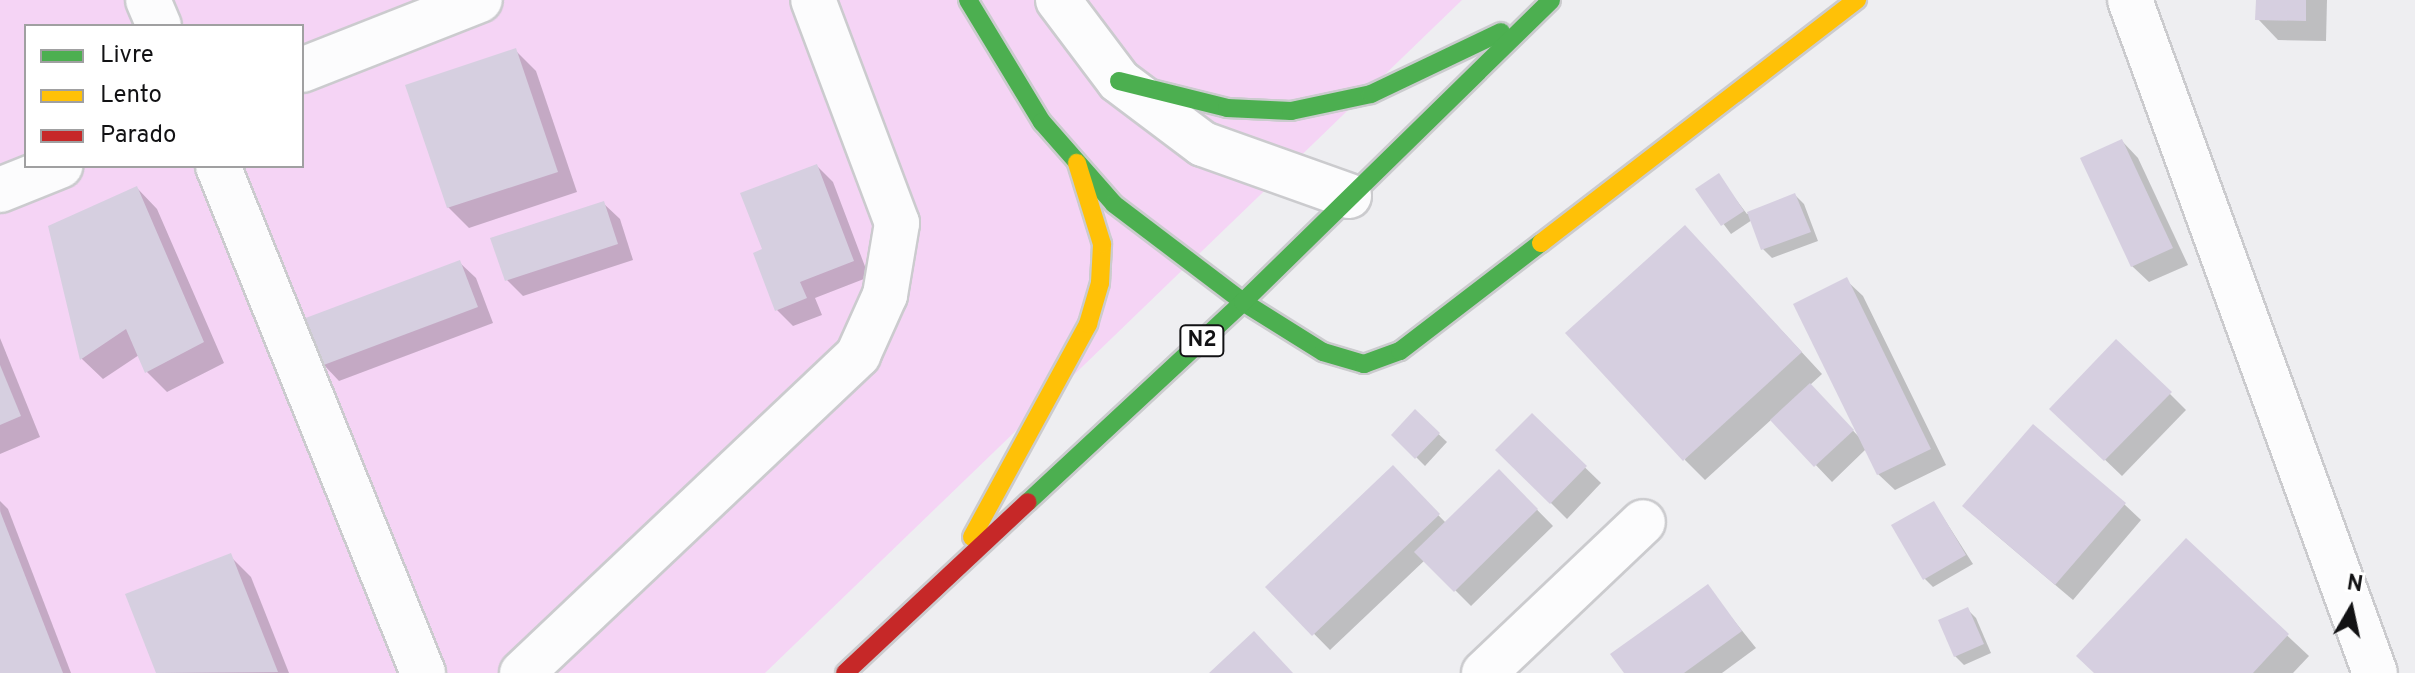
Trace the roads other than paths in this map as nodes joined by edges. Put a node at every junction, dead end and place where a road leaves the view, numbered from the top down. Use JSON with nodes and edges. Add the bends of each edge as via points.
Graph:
{"nodes":[{"id":1,"x":148,"y":0,"type":"edge"},
{"id":2,"x":480,"y":0,"type":"edge"},
{"id":3,"x":813,"y":0,"type":"edge"},
{"id":4,"x":968,"y":0,"type":"edge"},
{"id":5,"x":1058,"y":0,"type":"edge"},
{"id":6,"x":1551,"y":0,"type":"edge"},
{"id":7,"x":1857,"y":0,"type":"edge"},
{"id":8,"x":2130,"y":0,"type":"edge"},
{"id":9,"x":1535,"y":15,"type":"junction"},
{"id":10,"x":158,"y":24,"type":"edge"},
{"id":11,"x":304,"y":69,"type":"edge"},
{"id":12,"x":1119,"y":81,"type":"junction"},
{"id":13,"x":1077,"y":163,"type":"junction"},
{"id":14,"x":55,"y":168,"type":"edge"},
{"id":15,"x":219,"y":168,"type":"edge"},
{"id":16,"x":0,"y":190,"type":"edge"},
{"id":17,"x":1349,"y":196,"type":"junction"},
{"id":18,"x":1243,"y":302,"type":"junction"},
{"id":19,"x":1643,"y":522,"type":"dead end"},
{"id":20,"x":952,"y":574,"type":"junction"},
{"id":21,"x":423,"y":673,"type":"edge"},
{"id":22,"x":522,"y":673,"type":"edge"},
{"id":23,"x":845,"y":673,"type":"edge"},
{"id":24,"x":1484,"y":673,"type":"edge"},
{"id":25,"x":2375,"y":673,"type":"edge"}],
"edges":[{"from":1,"to":10,"type":"street"},
{"from":2,"to":11,"type":"street"},
{"from":3,"to":22,"type":"street","via":[[897,223],[885,295],[858,355]]},
{"from":4,"to":13,"type":"main road","via":[[1042,122]]},
{"from":5,"to":12,"type":"street"},
{"from":6,"to":9,"type":"main road","number":"N2"},
{"from":7,"to":18,"type":"main road","via":[[1400,351],[1364,364],[1323,352]]},
{"from":8,"to":25,"type":"street"},
{"from":9,"to":12,"type":"main road","via":[[1371,94],[1291,111],[1227,108]]},
{"from":9,"to":17,"type":"main road","number":"N2"},
{"from":12,"to":17,"type":"street","via":[[1203,144]]},
{"from":13,"to":18,"type":"main road","via":[[1114,204]]},
{"from":13,"to":20,"type":"main road","via":[[1102,244],[1100,283],[1088,324]]},
{"from":14,"to":16,"type":"street"},
{"from":15,"to":21,"type":"street"},
{"from":17,"to":18,"type":"main road","number":"N2"},
{"from":18,"to":20,"type":"main road","number":"N2"},
{"from":19,"to":24,"type":"street"},
{"from":20,"to":23,"type":"main road","number":"N2"}]}
